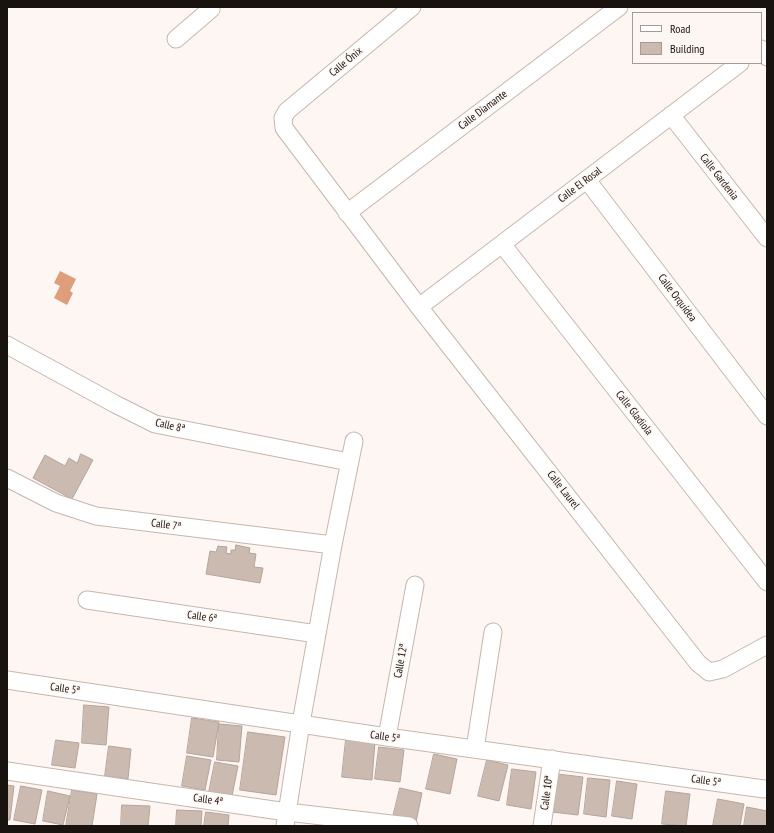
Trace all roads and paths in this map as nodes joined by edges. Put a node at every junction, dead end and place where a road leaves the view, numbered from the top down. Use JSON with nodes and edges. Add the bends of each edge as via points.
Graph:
{"nodes":[{"id":1,"x":412,"y":7,"type":"edge"},
{"id":2,"x":619,"y":7,"type":"edge"},
{"id":3,"x":211,"y":8,"type":"edge"},
{"id":4,"x":176,"y":39,"type":"dead end"},
{"id":5,"x":739,"y":64,"type":"edge"},
{"id":6,"x":671,"y":115,"type":"junction"},
{"id":7,"x":283,"y":118,"type":"joint"},
{"id":8,"x":587,"y":180,"type":"junction"},
{"id":9,"x":347,"y":213,"type":"junction"},
{"id":10,"x":767,"y":238,"type":"edge"},
{"id":11,"x":502,"y":244,"type":"junction"},
{"id":12,"x":419,"y":307,"type":"junction"},
{"id":13,"x":7,"y":345,"type":"edge"},
{"id":14,"x":767,"y":416,"type":"edge"},
{"id":15,"x":354,"y":441,"type":"dead end"},
{"id":16,"x":349,"y":462,"type":"junction"},
{"id":17,"x":7,"y":478,"type":"edge"},
{"id":18,"x":333,"y":545,"type":"junction"},
{"id":19,"x":767,"y":582,"type":"edge"},
{"id":20,"x":415,"y":585,"type":"dead end"},
{"id":21,"x":87,"y":600,"type":"dead end"},
{"id":22,"x":493,"y":632,"type":"dead end"},
{"id":23,"x":317,"y":634,"type":"junction"},
{"id":24,"x":767,"y":645,"type":"edge"},
{"id":25,"x":7,"y":680,"type":"edge"},
{"id":26,"x":301,"y":723,"type":"junction"},
{"id":27,"x":387,"y":737,"type":"junction"},
{"id":28,"x":475,"y":749,"type":"junction"},
{"id":29,"x":552,"y":759,"type":"junction"},
{"id":30,"x":7,"y":771,"type":"edge"},
{"id":31,"x":764,"y":789,"type":"dead end"},
{"id":32,"x":286,"y":819,"type":"edge"},
{"id":33,"x":409,"y":826,"type":"edge"},
{"id":34,"x":542,"y":826,"type":"edge"}],
"edges":[{"from":1,"to":7,"type":"street","name":"Calle Ónix","via":[[287,111]]},
{"from":2,"to":9,"type":"street","name":"Calle Diamante"},
{"from":3,"to":4,"type":"street"},
{"from":5,"to":6,"type":"street","name":"Calle El Rosal"},
{"from":6,"to":8,"type":"street","name":"Calle El Rosal"},
{"from":6,"to":10,"type":"street","name":"Calle Gardenia"},
{"from":7,"to":9,"type":"street","name":"Calle Laurel","via":[[284,128]]},
{"from":8,"to":11,"type":"street","name":"Calle El Rosal"},
{"from":8,"to":14,"type":"street","name":"Calle Orquídea"},
{"from":9,"to":12,"type":"street","name":"Calle Laurel"},
{"from":11,"to":12,"type":"street","name":"Calle El Rosal"},
{"from":11,"to":19,"type":"street","name":"Calle Gladiola"},
{"from":12,"to":24,"type":"street","name":"Calle Laurel","via":[[698,663],[709,672],[722,670]]},
{"from":13,"to":16,"type":"street","name":"Calle 8ª","via":[[154,424]]},
{"from":15,"to":16,"type":"street"},
{"from":16,"to":18,"type":"street"},
{"from":17,"to":18,"type":"street","name":"Calle 7ª","via":[[56,503],[96,516]]},
{"from":18,"to":23,"type":"street"},
{"from":20,"to":27,"type":"street","name":"Calle 12ª"},
{"from":21,"to":23,"type":"street","name":"Calle 6ª"},
{"from":22,"to":28,"type":"street"},
{"from":23,"to":26,"type":"street"},
{"from":25,"to":26,"type":"street","name":"Calle 5ª"},
{"from":26,"to":27,"type":"street","name":"Calle 5ª"},
{"from":26,"to":32,"type":"street"},
{"from":27,"to":28,"type":"street","name":"Calle 5ª"},
{"from":28,"to":29,"type":"street","name":"Calle 5ª"},
{"from":29,"to":31,"type":"street","name":"Calle 5ª"},
{"from":29,"to":34,"type":"street","name":"Calle 10ª"},
{"from":30,"to":32,"type":"street","name":"Calle 4ª"},
{"from":32,"to":33,"type":"street","name":"Calle 4ª"}]}
